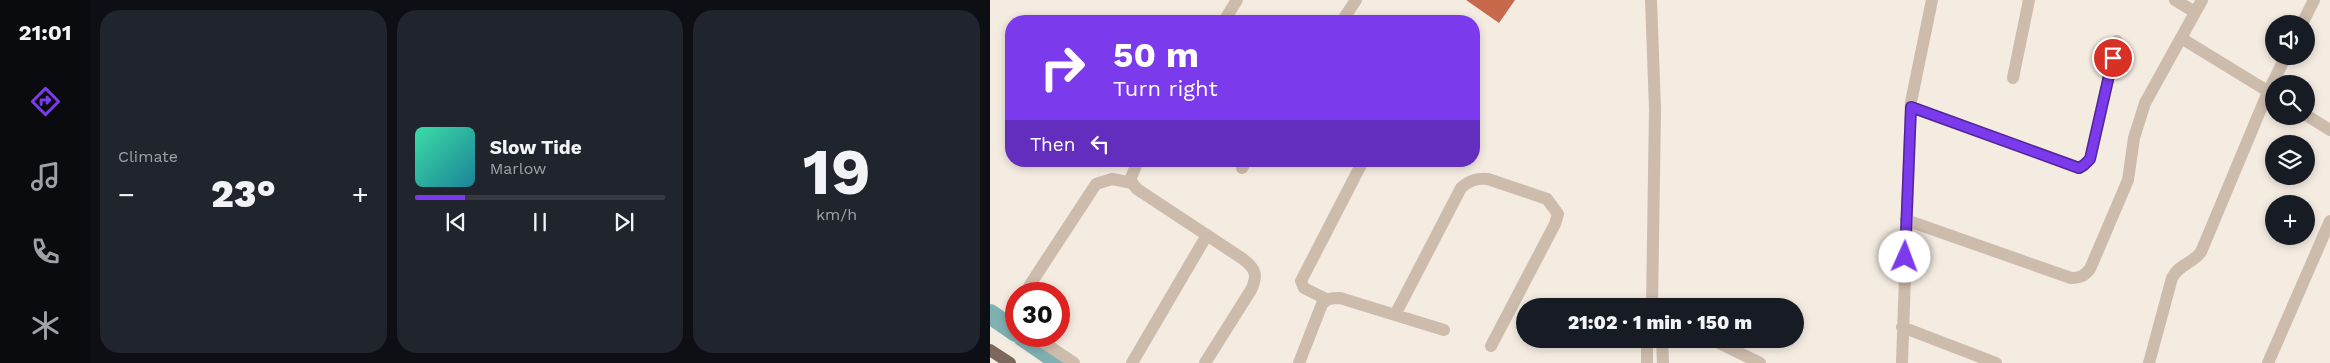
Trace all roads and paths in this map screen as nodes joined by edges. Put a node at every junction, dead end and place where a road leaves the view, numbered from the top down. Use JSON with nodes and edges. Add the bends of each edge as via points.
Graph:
{"nodes":[{"id":1,"x":1237,"y":0,"type":"edge"},
{"id":2,"x":1356,"y":0,"type":"edge"},
{"id":3,"x":1651,"y":0,"type":"edge"},
{"id":4,"x":1932,"y":0,"type":"edge"},
{"id":5,"x":2029,"y":0,"type":"edge"},
{"id":6,"x":2175,"y":0,"type":"edge"},
{"id":7,"x":2202,"y":0,"type":"edge"},
{"id":8,"x":2314,"y":0,"type":"edge"},
{"id":9,"x":2195,"y":12,"type":"junction"},
{"id":10,"x":1228,"y":15,"type":"edge"},
{"id":11,"x":1346,"y":15,"type":"edge"},
{"id":12,"x":2306,"y":15,"type":"edge"},
{"id":13,"x":2181,"y":38,"type":"junction"},
{"id":14,"x":2117,"y":41,"type":"dead end"},
{"id":15,"x":2013,"y":78,"type":"dead end"},
{"id":16,"x":2265,"y":89,"type":"edge"},
{"id":17,"x":1911,"y":107,"type":"junction"},
{"id":18,"x":2265,"y":107,"type":"edge"},
{"id":19,"x":2315,"y":121,"type":"edge"},
{"id":20,"x":2330,"y":130,"type":"edge"},
{"id":21,"x":1135,"y":167,"type":"edge"},
{"id":22,"x":1360,"y":167,"type":"edge"},
{"id":23,"x":1132,"y":183,"type":"junction"},
{"id":24,"x":1906,"y":220,"type":"junction"},
{"id":25,"x":2330,"y":221,"type":"edge"},
{"id":26,"x":1207,"y":235,"type":"junction"},
{"id":27,"x":1032,"y":282,"type":"edge"},
{"id":28,"x":1653,"y":298,"type":"edge"},
{"id":29,"x":1326,"y":299,"type":"junction"},
{"id":30,"x":1395,"y":315,"type":"junction"},
{"id":31,"x":1902,"y":327,"type":"junction"},
{"id":32,"x":1444,"y":330,"type":"dead end"},
{"id":33,"x":1491,"y":346,"type":"dead end"},
{"id":34,"x":1050,"y":347,"type":"edge"},
{"id":35,"x":1647,"y":348,"type":"edge"},
{"id":36,"x":1662,"y":348,"type":"edge"},
{"id":37,"x":1729,"y":348,"type":"edge"},
{"id":38,"x":990,"y":350,"type":"edge"},
{"id":39,"x":1010,"y":363,"type":"edge"},
{"id":40,"x":1074,"y":363,"type":"edge"},
{"id":41,"x":1132,"y":363,"type":"edge"},
{"id":42,"x":1205,"y":363,"type":"edge"},
{"id":43,"x":1299,"y":363,"type":"edge"},
{"id":44,"x":1647,"y":363,"type":"edge"},
{"id":45,"x":1663,"y":363,"type":"edge"},
{"id":46,"x":1760,"y":363,"type":"edge"},
{"id":47,"x":1902,"y":363,"type":"edge"},
{"id":48,"x":1996,"y":363,"type":"edge"},
{"id":49,"x":2149,"y":363,"type":"edge"},
{"id":50,"x":2268,"y":363,"type":"edge"}],
"edges":[{"from":1,"to":10,"type":"street"},
{"from":2,"to":11,"type":"street"},
{"from":3,"to":28,"type":"street","via":[[1655,109]]},
{"from":4,"to":17,"type":"street"},
{"from":5,"to":15,"type":"street"},
{"from":6,"to":9,"type":"street"},
{"from":7,"to":9,"type":"street"},
{"from":8,"to":12,"type":"street"},
{"from":9,"to":13,"type":"street"},
{"from":13,"to":16,"type":"street"},
{"from":13,"to":24,"type":"street","via":[[2145,103],[2134,138],[2128,180],[2085,275],[2071,278]]},
{"from":14,"to":17,"type":"street","via":[[2090,159],[2079,168]]},
{"from":17,"to":24,"type":"street"},
{"from":18,"to":49,"type":"street","via":[[2201,252],[2191,262],[2176,269]]},
{"from":19,"to":20,"type":"street"},
{"from":21,"to":23,"type":"street"},
{"from":22,"to":29,"type":"street","via":[[1302,281],[1304,288]]},
{"from":23,"to":26,"type":"street"},
{"from":23,"to":27,"type":"street","via":[[1112,180],[1096,184]]},
{"from":24,"to":31,"type":"street"},
{"from":25,"to":50,"type":"street"},
{"from":26,"to":41,"type":"street"},
{"from":26,"to":42,"type":"street","via":[[1251,265],[1256,272],[1256,280]]},
{"from":29,"to":30,"type":"street","via":[[1340,298]]},
{"from":29,"to":43,"type":"street"},
{"from":30,"to":32,"type":"street"},
{"from":30,"to":33,"type":"street","via":[[1461,188],[1468,181],[1488,179],[1547,199],[1558,214],[1556,224]]},
{"from":31,"to":47,"type":"street"},
{"from":31,"to":48,"type":"street"},
{"from":34,"to":40,"type":"street"},
{"from":35,"to":44,"type":"street"},
{"from":36,"to":45,"type":"street"},
{"from":37,"to":46,"type":"street"},
{"from":38,"to":39,"type":"main road"}]}
